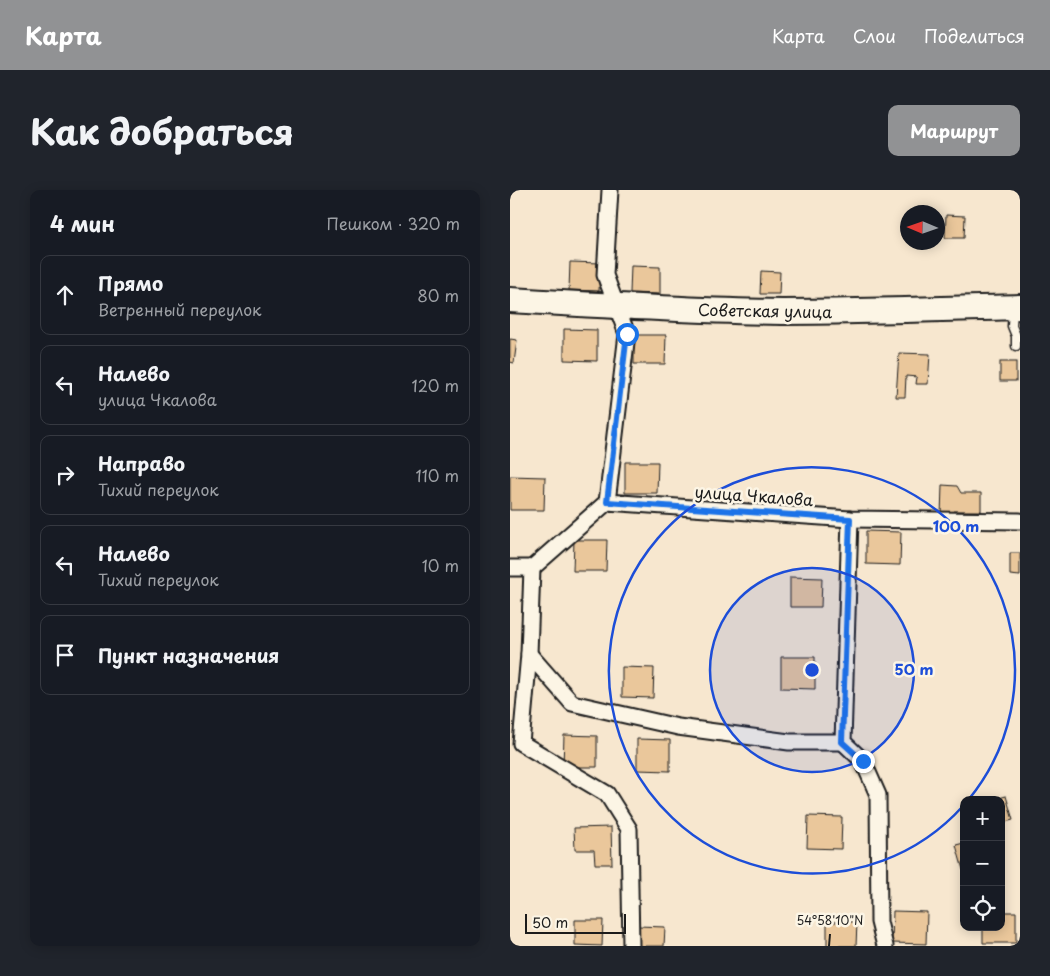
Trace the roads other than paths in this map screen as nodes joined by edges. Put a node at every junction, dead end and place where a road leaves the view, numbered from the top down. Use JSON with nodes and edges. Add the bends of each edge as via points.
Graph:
{"nodes":[{"id":1,"x":610,"y":190,"type":"edge"},
{"id":2,"x":510,"y":300,"type":"edge"},
{"id":3,"x":617,"y":306,"type":"junction"},
{"id":4,"x":1016,"y":307,"type":"edge"},
{"id":5,"x":1016,"y":346,"type":"dead end"},
{"id":6,"x":607,"y":502,"type":"junction"},
{"id":7,"x":850,"y":519,"type":"junction"},
{"id":8,"x":1020,"y":521,"type":"edge"},
{"id":9,"x":510,"y":568,"type":"edge"},
{"id":10,"x":532,"y":568,"type":"junction"},
{"id":11,"x":528,"y":654,"type":"junction"},
{"id":12,"x":517,"y":699,"type":"edge"},
{"id":13,"x":515,"y":741,"type":"edge"},
{"id":14,"x":842,"y":742,"type":"junction"},
{"id":15,"x":630,"y":946,"type":"edge"},
{"id":16,"x":885,"y":946,"type":"edge"}],
"edges":[{"from":1,"to":3,"type":"street","via":[[605,275]]},
{"from":2,"to":3,"type":"main road","name":"Советская улица"},
{"from":3,"to":4,"type":"main road","name":"Советская улица","via":[[781,312]]},
{"from":3,"to":6,"type":"street","via":[[627,334]]},
{"from":4,"to":5,"type":"lane","via":[[1012,326]]},
{"from":6,"to":7,"type":"street","name":"улица Чкалова"},
{"from":6,"to":10,"type":"street"},
{"from":7,"to":8,"type":"street","name":"улица Чкалова"},
{"from":7,"to":14,"type":"street"},
{"from":9,"to":10,"type":"street"},
{"from":10,"to":11,"type":"street"},
{"from":11,"to":12,"type":"street"},
{"from":11,"to":14,"type":"street","via":[[572,703],[678,727],[789,742]]},
{"from":12,"to":13,"type":"street"},
{"from":13,"to":15,"type":"street","via":[[607,794],[629,829]]},
{"from":14,"to":16,"type":"street","via":[[863,761],[878,794],[879,922]]}]}
